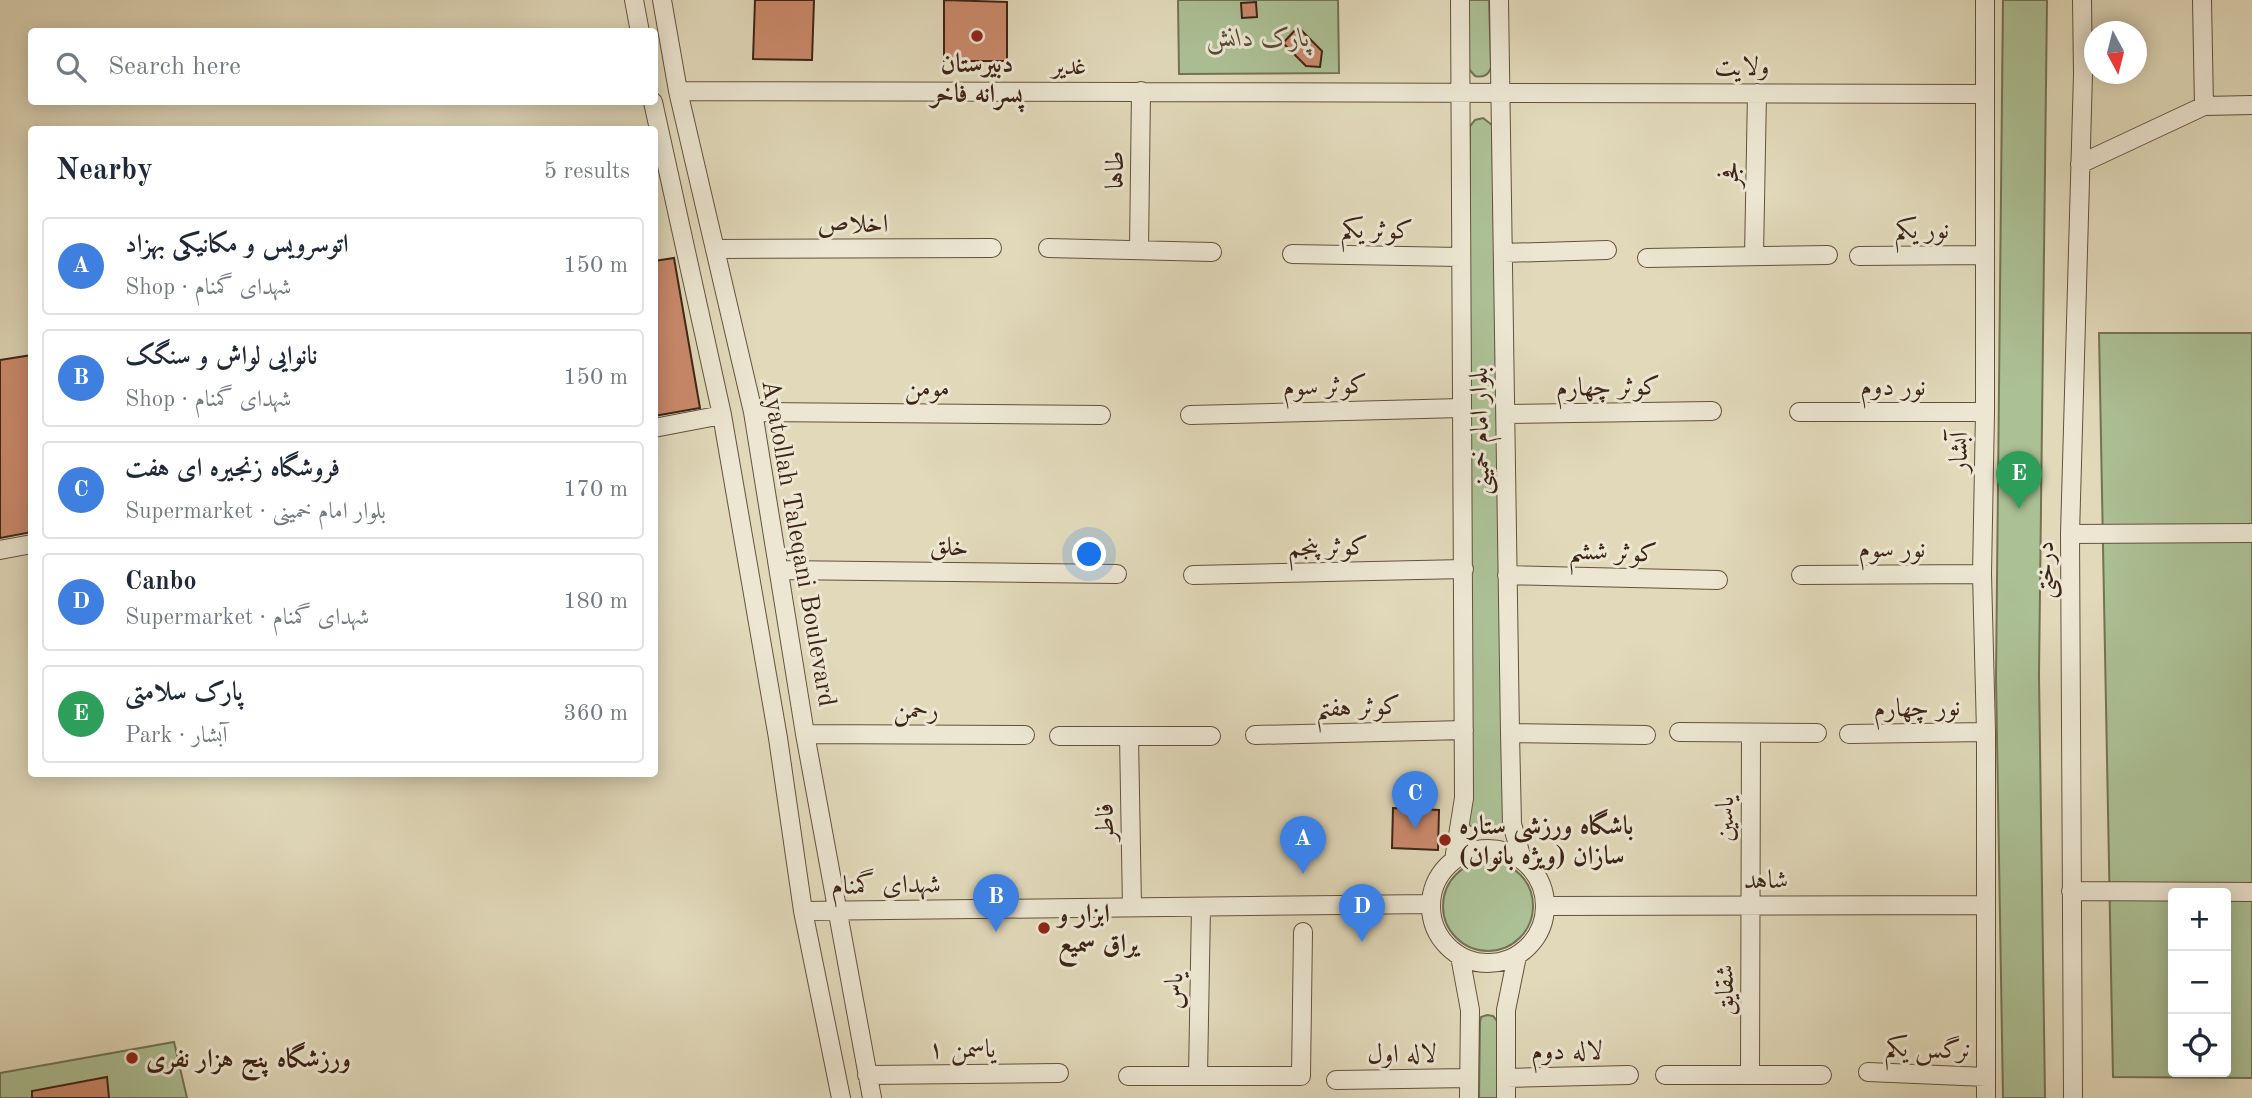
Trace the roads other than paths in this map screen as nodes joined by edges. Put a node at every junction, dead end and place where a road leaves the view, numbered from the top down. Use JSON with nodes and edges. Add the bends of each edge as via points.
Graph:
{"nodes":[{"id":1,"x":634,"y":0,"type":"edge"},
{"id":2,"x":662,"y":0,"type":"edge"},
{"id":3,"x":1460,"y":0,"type":"edge"},
{"id":4,"x":1499,"y":0,"type":"edge"},
{"id":5,"x":1985,"y":0,"type":"edge"},
{"id":6,"x":2082,"y":0,"type":"edge"},
{"id":7,"x":2202,"y":0,"type":"edge"},
{"id":8,"x":639,"y":28,"type":"edge"},
{"id":9,"x":678,"y":91,"type":"junction"},
{"id":10,"x":1142,"y":91,"type":"junction"},
{"id":11,"x":1460,"y":91,"type":"junction"},
{"id":12,"x":1500,"y":91,"type":"junction"},
{"id":13,"x":1757,"y":93,"type":"junction"},
{"id":14,"x":1985,"y":94,"type":"junction"},
{"id":15,"x":654,"y":105,"type":"edge"},
{"id":16,"x":2252,"y":105,"type":"edge"},
{"id":17,"x":2204,"y":106,"type":"junction"},
{"id":18,"x":2080,"y":164,"type":"junction"},
{"id":19,"x":992,"y":248,"type":"dead end"},
{"id":20,"x":1048,"y":248,"type":"dead end"},
{"id":21,"x":715,"y":249,"type":"junction"},
{"id":22,"x":1139,"y":250,"type":"junction"},
{"id":23,"x":1607,"y":250,"type":"dead end"},
{"id":24,"x":1212,"y":252,"type":"dead end"},
{"id":25,"x":1503,"y":253,"type":"junction"},
{"id":26,"x":1292,"y":254,"type":"dead end"},
{"id":27,"x":1985,"y":255,"type":"junction"},
{"id":28,"x":1828,"y":256,"type":"dead end"},
{"id":29,"x":1859,"y":256,"type":"dead end"},
{"id":30,"x":1460,"y":257,"type":"junction"},
{"id":31,"x":1754,"y":257,"type":"junction"},
{"id":32,"x":1647,"y":258,"type":"dead end"},
{"id":33,"x":1461,"y":408,"type":"junction"},
{"id":34,"x":1712,"y":411,"type":"dead end"},
{"id":35,"x":753,"y":412,"type":"junction"},
{"id":36,"x":1799,"y":412,"type":"dead end"},
{"id":37,"x":1985,"y":412,"type":"junction"},
{"id":38,"x":1506,"y":414,"type":"junction"},
{"id":39,"x":722,"y":415,"type":"junction"},
{"id":40,"x":1101,"y":415,"type":"dead end"},
{"id":41,"x":1190,"y":415,"type":"dead end"},
{"id":42,"x":658,"y":427,"type":"edge"},
{"id":43,"x":2252,"y":533,"type":"edge"},
{"id":44,"x":2070,"y":534,"type":"junction"},
{"id":45,"x":28,"y":545,"type":"edge"},
{"id":46,"x":0,"y":550,"type":"edge"},
{"id":47,"x":1464,"y":569,"type":"junction"},
{"id":48,"x":780,"y":570,"type":"junction"},
{"id":49,"x":1117,"y":574,"type":"dead end"},
{"id":50,"x":1982,"y":574,"type":"junction"},
{"id":51,"x":1193,"y":575,"type":"dead end"},
{"id":52,"x":1507,"y":575,"type":"junction"},
{"id":53,"x":1801,"y":575,"type":"dead end"},
{"id":54,"x":1717,"y":580,"type":"dead end"},
{"id":55,"x":1464,"y":730,"type":"junction"},
{"id":56,"x":1679,"y":732,"type":"dead end"},
{"id":57,"x":1986,"y":732,"type":"junction"},
{"id":58,"x":1510,"y":733,"type":"junction"},
{"id":59,"x":1751,"y":733,"type":"junction"},
{"id":60,"x":1817,"y":733,"type":"dead end"},
{"id":61,"x":805,"y":734,"type":"junction"},
{"id":62,"x":1849,"y":734,"type":"dead end"},
{"id":63,"x":1646,"y":735,"type":"dead end"},
{"id":64,"x":1026,"y":736,"type":"dead end"},
{"id":65,"x":1059,"y":736,"type":"dead end"},
{"id":66,"x":1129,"y":736,"type":"junction"},
{"id":67,"x":1212,"y":736,"type":"dead end"},
{"id":68,"x":1255,"y":736,"type":"dead end"},
{"id":69,"x":1522,"y":859,"type":"junction"},
{"id":70,"x":1454,"y":860,"type":"junction"},
{"id":71,"x":2071,"y":891,"type":"junction"},
{"id":72,"x":2252,"y":892,"type":"edge"},
{"id":73,"x":1430,"y":904,"type":"junction"},
{"id":74,"x":1750,"y":905,"type":"junction"},
{"id":75,"x":1986,"y":905,"type":"junction"},
{"id":76,"x":1546,"y":906,"type":"junction"},
{"id":77,"x":1201,"y":907,"type":"junction"},
{"id":78,"x":1132,"y":908,"type":"junction"},
{"id":79,"x":803,"y":911,"type":"junction"},
{"id":80,"x":837,"y":911,"type":"junction"},
{"id":81,"x":1304,"y":932,"type":"dead end"},
{"id":82,"x":1460,"y":956,"type":"junction"},
{"id":83,"x":1517,"y":956,"type":"junction"},
{"id":84,"x":1868,"y":1072,"type":"dead end"},
{"id":85,"x":1059,"y":1073,"type":"dead end"},
{"id":86,"x":867,"y":1075,"type":"junction"},
{"id":87,"x":1629,"y":1075,"type":"dead end"},
{"id":88,"x":1665,"y":1075,"type":"dead end"},
{"id":89,"x":1750,"y":1075,"type":"junction"},
{"id":90,"x":1822,"y":1075,"type":"dead end"},
{"id":91,"x":1128,"y":1076,"type":"dead end"},
{"id":92,"x":1198,"y":1076,"type":"junction"},
{"id":93,"x":1986,"y":1077,"type":"junction"},
{"id":94,"x":1469,"y":1078,"type":"junction"},
{"id":95,"x":1506,"y":1078,"type":"junction"},
{"id":96,"x":1336,"y":1080,"type":"dead end"},
{"id":97,"x":841,"y":1098,"type":"edge"},
{"id":98,"x":872,"y":1098,"type":"edge"},
{"id":99,"x":1469,"y":1098,"type":"edge"},
{"id":100,"x":1506,"y":1098,"type":"edge"},
{"id":101,"x":1986,"y":1098,"type":"edge"},
{"id":102,"x":2073,"y":1098,"type":"edge"}],
"edges":[{"from":1,"to":8,"type":"street"},
{"from":2,"to":9,"type":"street","name":"Ayatollah Taleqani Boulevard"},
{"from":3,"to":11,"type":"street","name":"بلوار امام خمینی"},
{"from":4,"to":12,"type":"street","name":"بلوار امام خمینی"},
{"from":5,"to":14,"type":"street","name":"آبشار"},
{"from":6,"to":18,"type":"street","name":"درختی"},
{"from":7,"to":17,"type":"street"},
{"from":9,"to":10,"type":"street","name":"غدیر"},
{"from":9,"to":21,"type":"street","name":"Ayatollah Taleqani Boulevard"},
{"from":10,"to":11,"type":"street","name":"غدیر"},
{"from":10,"to":22,"type":"street","name":"طاها"},
{"from":11,"to":12,"type":"street","name":"ولایت"},
{"from":11,"to":30,"type":"street","name":"بلوار امام خمینی"},
{"from":12,"to":13,"type":"street","name":"ولایت"},
{"from":12,"to":25,"type":"street","name":"بلوار امام خمینی"},
{"from":13,"to":14,"type":"street","name":"ولایت"},
{"from":13,"to":31,"type":"street","name":"فجر"},
{"from":14,"to":27,"type":"street","name":"آبشار"},
{"from":15,"to":39,"type":"street"},
{"from":16,"to":17,"type":"street"},
{"from":17,"to":18,"type":"street"},
{"from":18,"to":44,"type":"street","name":"درختی"},
{"from":19,"to":21,"type":"street","name":"اخلاص"},
{"from":20,"to":22,"type":"street"},
{"from":21,"to":35,"type":"street","name":"Ayatollah Taleqani Boulevard"},
{"from":22,"to":24,"type":"street"},
{"from":23,"to":25,"type":"street"},
{"from":25,"to":38,"type":"street","name":"بلوار امام خمینی"},
{"from":26,"to":30,"type":"street","name":"کوثر یکم"},
{"from":27,"to":29,"type":"street","name":"نور یکم"},
{"from":27,"to":37,"type":"street","name":"آبشار"},
{"from":28,"to":31,"type":"street"},
{"from":30,"to":33,"type":"street","name":"بلوار امام خمینی"},
{"from":31,"to":32,"type":"street"},
{"from":33,"to":41,"type":"street","name":"کوثر سوم"},
{"from":33,"to":47,"type":"street","name":"بلوار امام خمینی"},
{"from":34,"to":38,"type":"street","name":"کوثر چهارم"},
{"from":35,"to":40,"type":"street","name":"مومن"},
{"from":35,"to":48,"type":"street","name":"Ayatollah Taleqani Boulevard"},
{"from":36,"to":37,"type":"street","name":"نور دوم"},
{"from":37,"to":50,"type":"street","name":"آبشار"},
{"from":38,"to":52,"type":"street","name":"بلوار امام خمینی"},
{"from":39,"to":42,"type":"street"},
{"from":39,"to":79,"type":"street"},
{"from":43,"to":44,"type":"street"},
{"from":44,"to":71,"type":"street","name":"درختی"},
{"from":45,"to":46,"type":"street"},
{"from":47,"to":51,"type":"street","name":"کوثر پنجم"},
{"from":47,"to":55,"type":"street","name":"بلوار امام خمینی"},
{"from":48,"to":49,"type":"street","name":"خلق"},
{"from":48,"to":61,"type":"street","name":"Ayatollah Taleqani Boulevard"},
{"from":50,"to":53,"type":"street","name":"نور سوم"},
{"from":50,"to":57,"type":"street","name":"آبشار"},
{"from":52,"to":54,"type":"street","name":"کوثر ششم"},
{"from":52,"to":58,"type":"street","name":"بلوار امام خمینی"},
{"from":55,"to":68,"type":"street","name":"کوثر هفتم"},
{"from":55,"to":70,"type":"street","name":"بلوار امام خمینی","via":[[1464,798]]},
{"from":56,"to":59,"type":"street"},
{"from":57,"to":62,"type":"street","name":"نور چهارم"},
{"from":57,"to":75,"type":"street","name":"آبشار"},
{"from":58,"to":63,"type":"street"},
{"from":58,"to":69,"type":"street","name":"بلوار امام خمینی","via":[[1512,824]]},
{"from":59,"to":60,"type":"street"},
{"from":59,"to":74,"type":"street","name":"یاسین"},
{"from":61,"to":64,"type":"street","name":"رحمن"},
{"from":61,"to":80,"type":"street","name":"Ayatollah Taleqani Boulevard"},
{"from":65,"to":66,"type":"street"},
{"from":66,"to":67,"type":"street"},
{"from":66,"to":78,"type":"street","name":"فاطر"},
{"from":69,"to":70,"type":"street","via":[[1488,848]]},
{"from":69,"to":76,"type":"street","via":[[1535,872]]},
{"from":70,"to":73,"type":"street","via":[[1438,879]]},
{"from":71,"to":72,"type":"street"},
{"from":71,"to":102,"type":"street","name":"درختی"},
{"from":73,"to":77,"type":"street","name":"شهدای گمنام"},
{"from":73,"to":82,"type":"street","via":[[1438,934]]},
{"from":74,"to":75,"type":"street","name":"شاهد"},
{"from":74,"to":76,"type":"street","name":"شاهد"},
{"from":74,"to":89,"type":"street","name":"شقایق"},
{"from":75,"to":93,"type":"street"},
{"from":76,"to":83,"type":"street","via":[[1543,926],[1533,943]]},
{"from":77,"to":78,"type":"street","name":"شهدای گمنام"},
{"from":77,"to":92,"type":"street","name":"یاس"},
{"from":78,"to":80,"type":"street","name":"شهدای گمنام"},
{"from":79,"to":80,"type":"street","name":"شهدای گمنام"},
{"from":79,"to":97,"type":"street"},
{"from":80,"to":86,"type":"street","name":"Ayatollah Taleqani Boulevard"},
{"from":81,"to":92,"type":"street","via":[[1301,1076]]},
{"from":82,"to":83,"type":"street","via":[[1479,963],[1499,963]]},
{"from":82,"to":94,"type":"street","via":[[1469,1010]]},
{"from":83,"to":95,"type":"street","via":[[1506,1010]]},
{"from":84,"to":93,"type":"street","name":"نرگس یکم"},
{"from":85,"to":86,"type":"street","name":"یاسمن ۱"},
{"from":86,"to":98,"type":"street","name":"Ayatollah Taleqani Boulevard"},
{"from":87,"to":95,"type":"street","name":"لاله دوم"},
{"from":88,"to":89,"type":"street"},
{"from":89,"to":90,"type":"street"},
{"from":91,"to":92,"type":"street"},
{"from":93,"to":101,"type":"street"},
{"from":94,"to":96,"type":"street","name":"لاله اول"},
{"from":94,"to":99,"type":"street"},
{"from":95,"to":100,"type":"street"}]}
